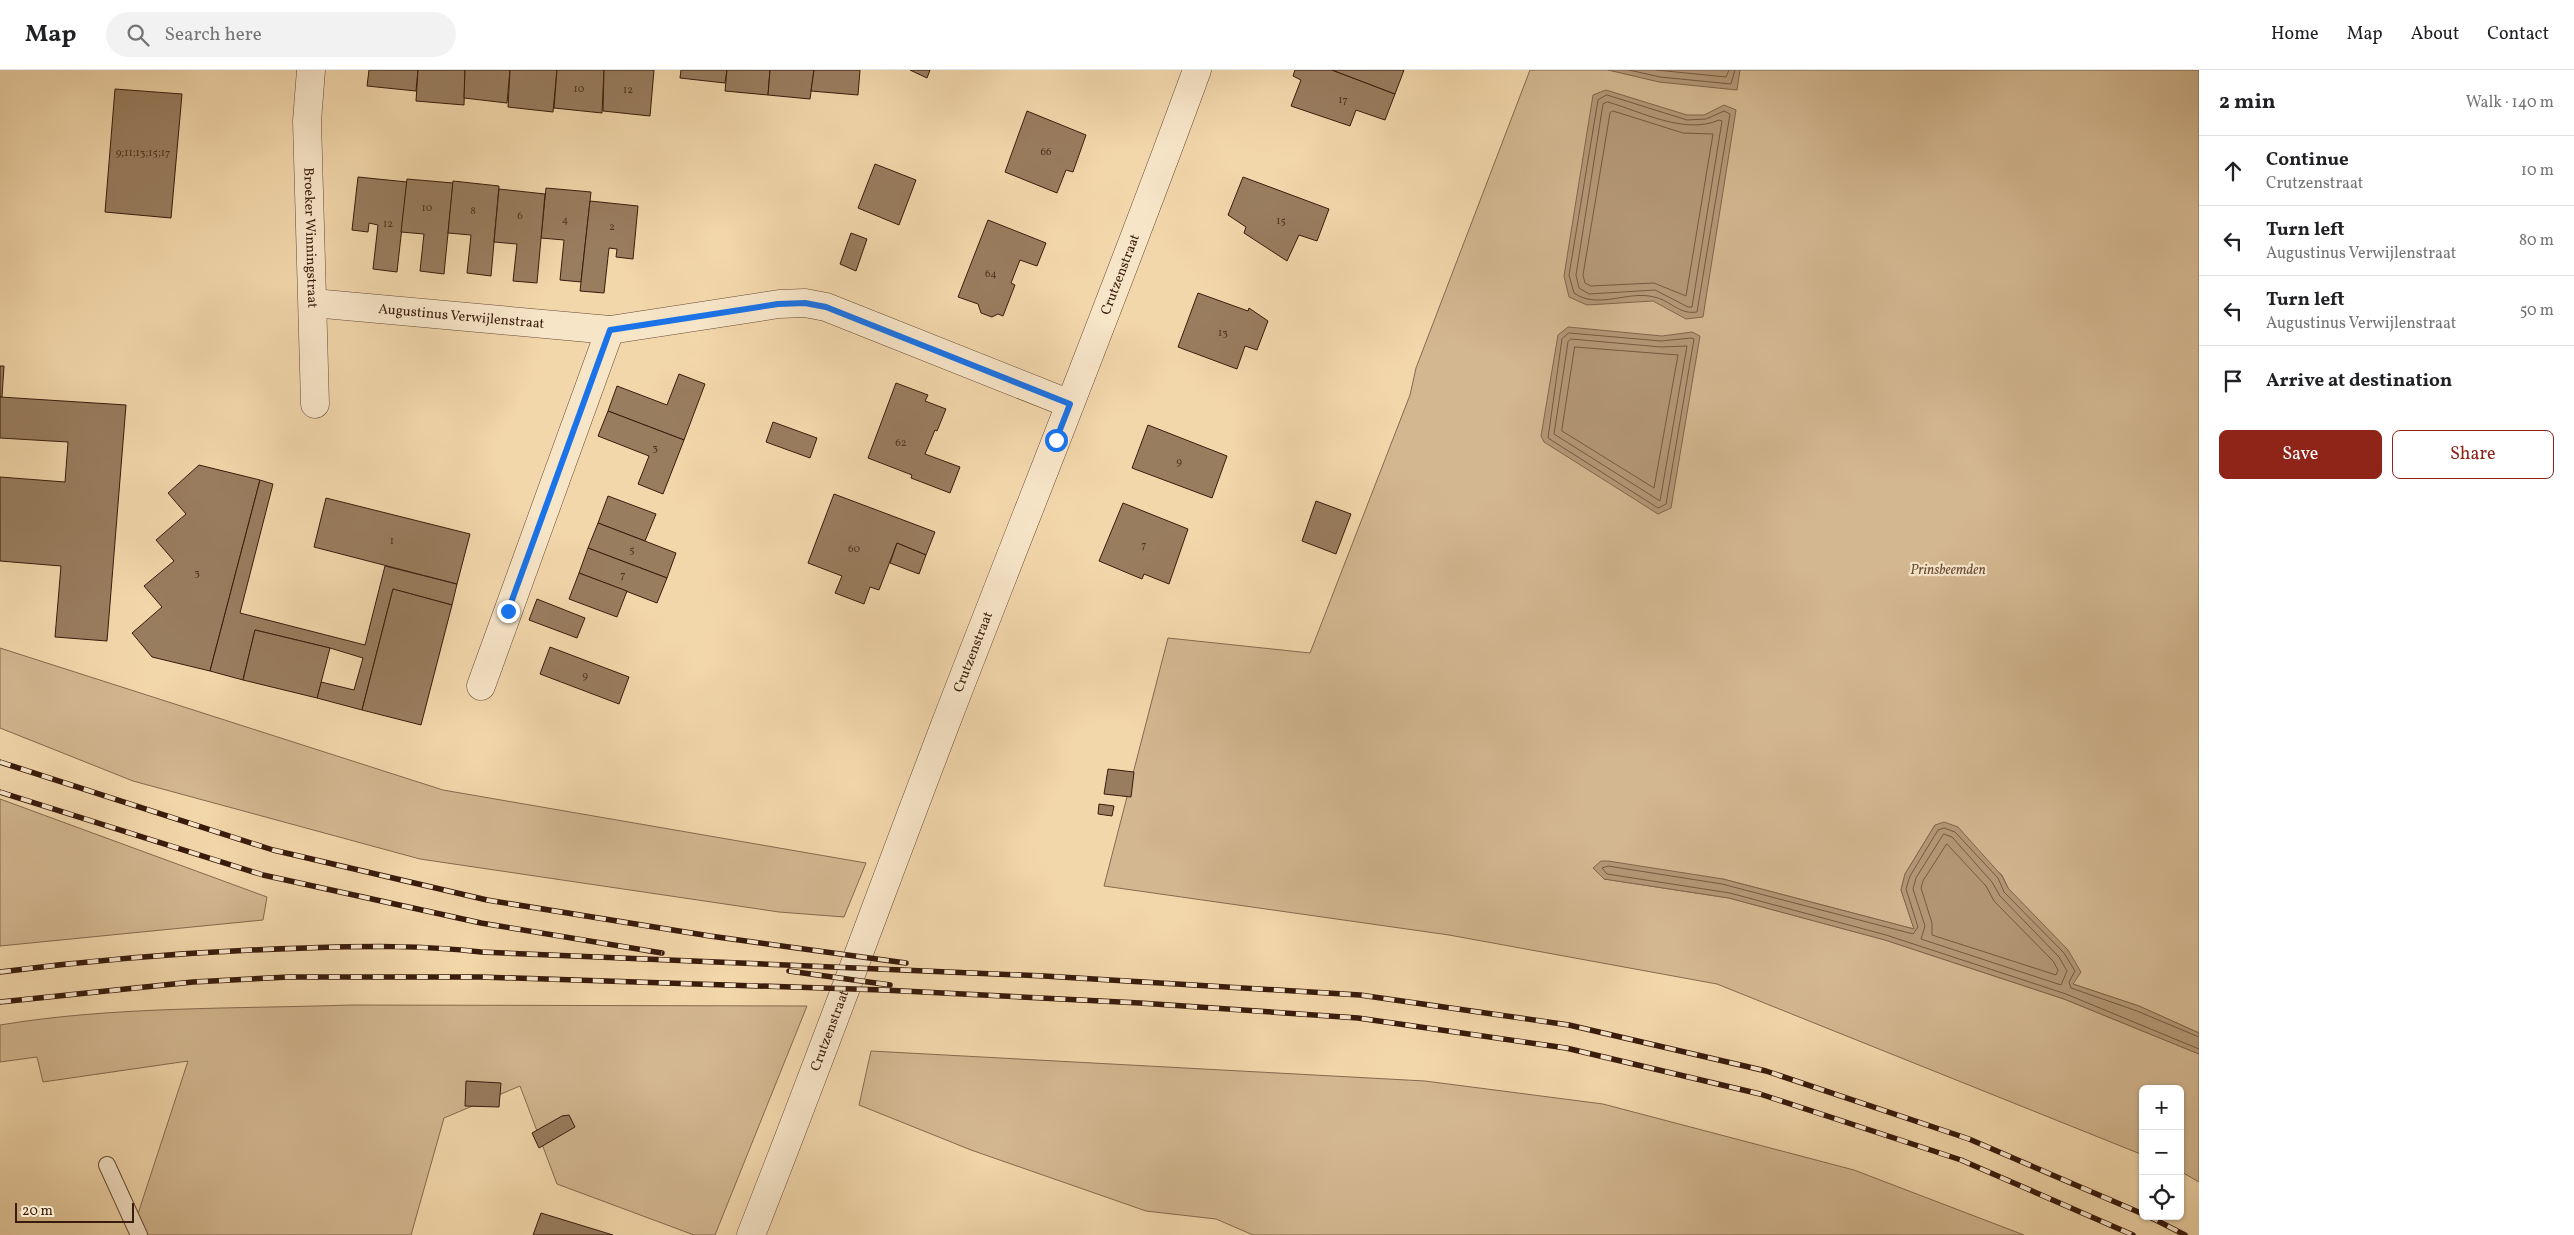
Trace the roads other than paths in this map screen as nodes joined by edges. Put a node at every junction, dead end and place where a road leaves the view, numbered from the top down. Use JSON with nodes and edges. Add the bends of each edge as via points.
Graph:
{"nodes":[{"id":1,"x":311,"y":70,"type":"edge"},
{"id":2,"x":1197,"y":70,"type":"edge"},
{"id":3,"x":313,"y":303,"type":"junction"},
{"id":4,"x":610,"y":330,"type":"junction"},
{"id":5,"x":316,"y":404,"type":"dead end"},
{"id":6,"x":1070,"y":404,"type":"junction"},
{"id":7,"x":481,"y":686,"type":"dead end"},
{"id":8,"x":107,"y":1165,"type":"dead end"},
{"id":9,"x":139,"y":1235,"type":"edge"},
{"id":10,"x":751,"y":1235,"type":"edge"}],
"edges":[{"from":1,"to":3,"type":"street","name":"Broeker Winningstraat","via":[[307,121]]},
{"from":2,"to":6,"type":"street","name":"Crutzenstraat"},
{"from":3,"to":4,"type":"street","name":"Augustinus Verwijlenstraat"},
{"from":3,"to":5,"type":"street","name":"Broeker Winningstraat"},
{"from":4,"to":6,"type":"street","name":"Augustinus Verwijlenstraat","via":[[778,304],[805,303],[826,307]]},
{"from":4,"to":7,"type":"street"},
{"from":6,"to":10,"type":"street","name":"Crutzenstraat","via":[[892,864],[818,1068]]},
{"from":8,"to":9,"type":"lane"}]}
